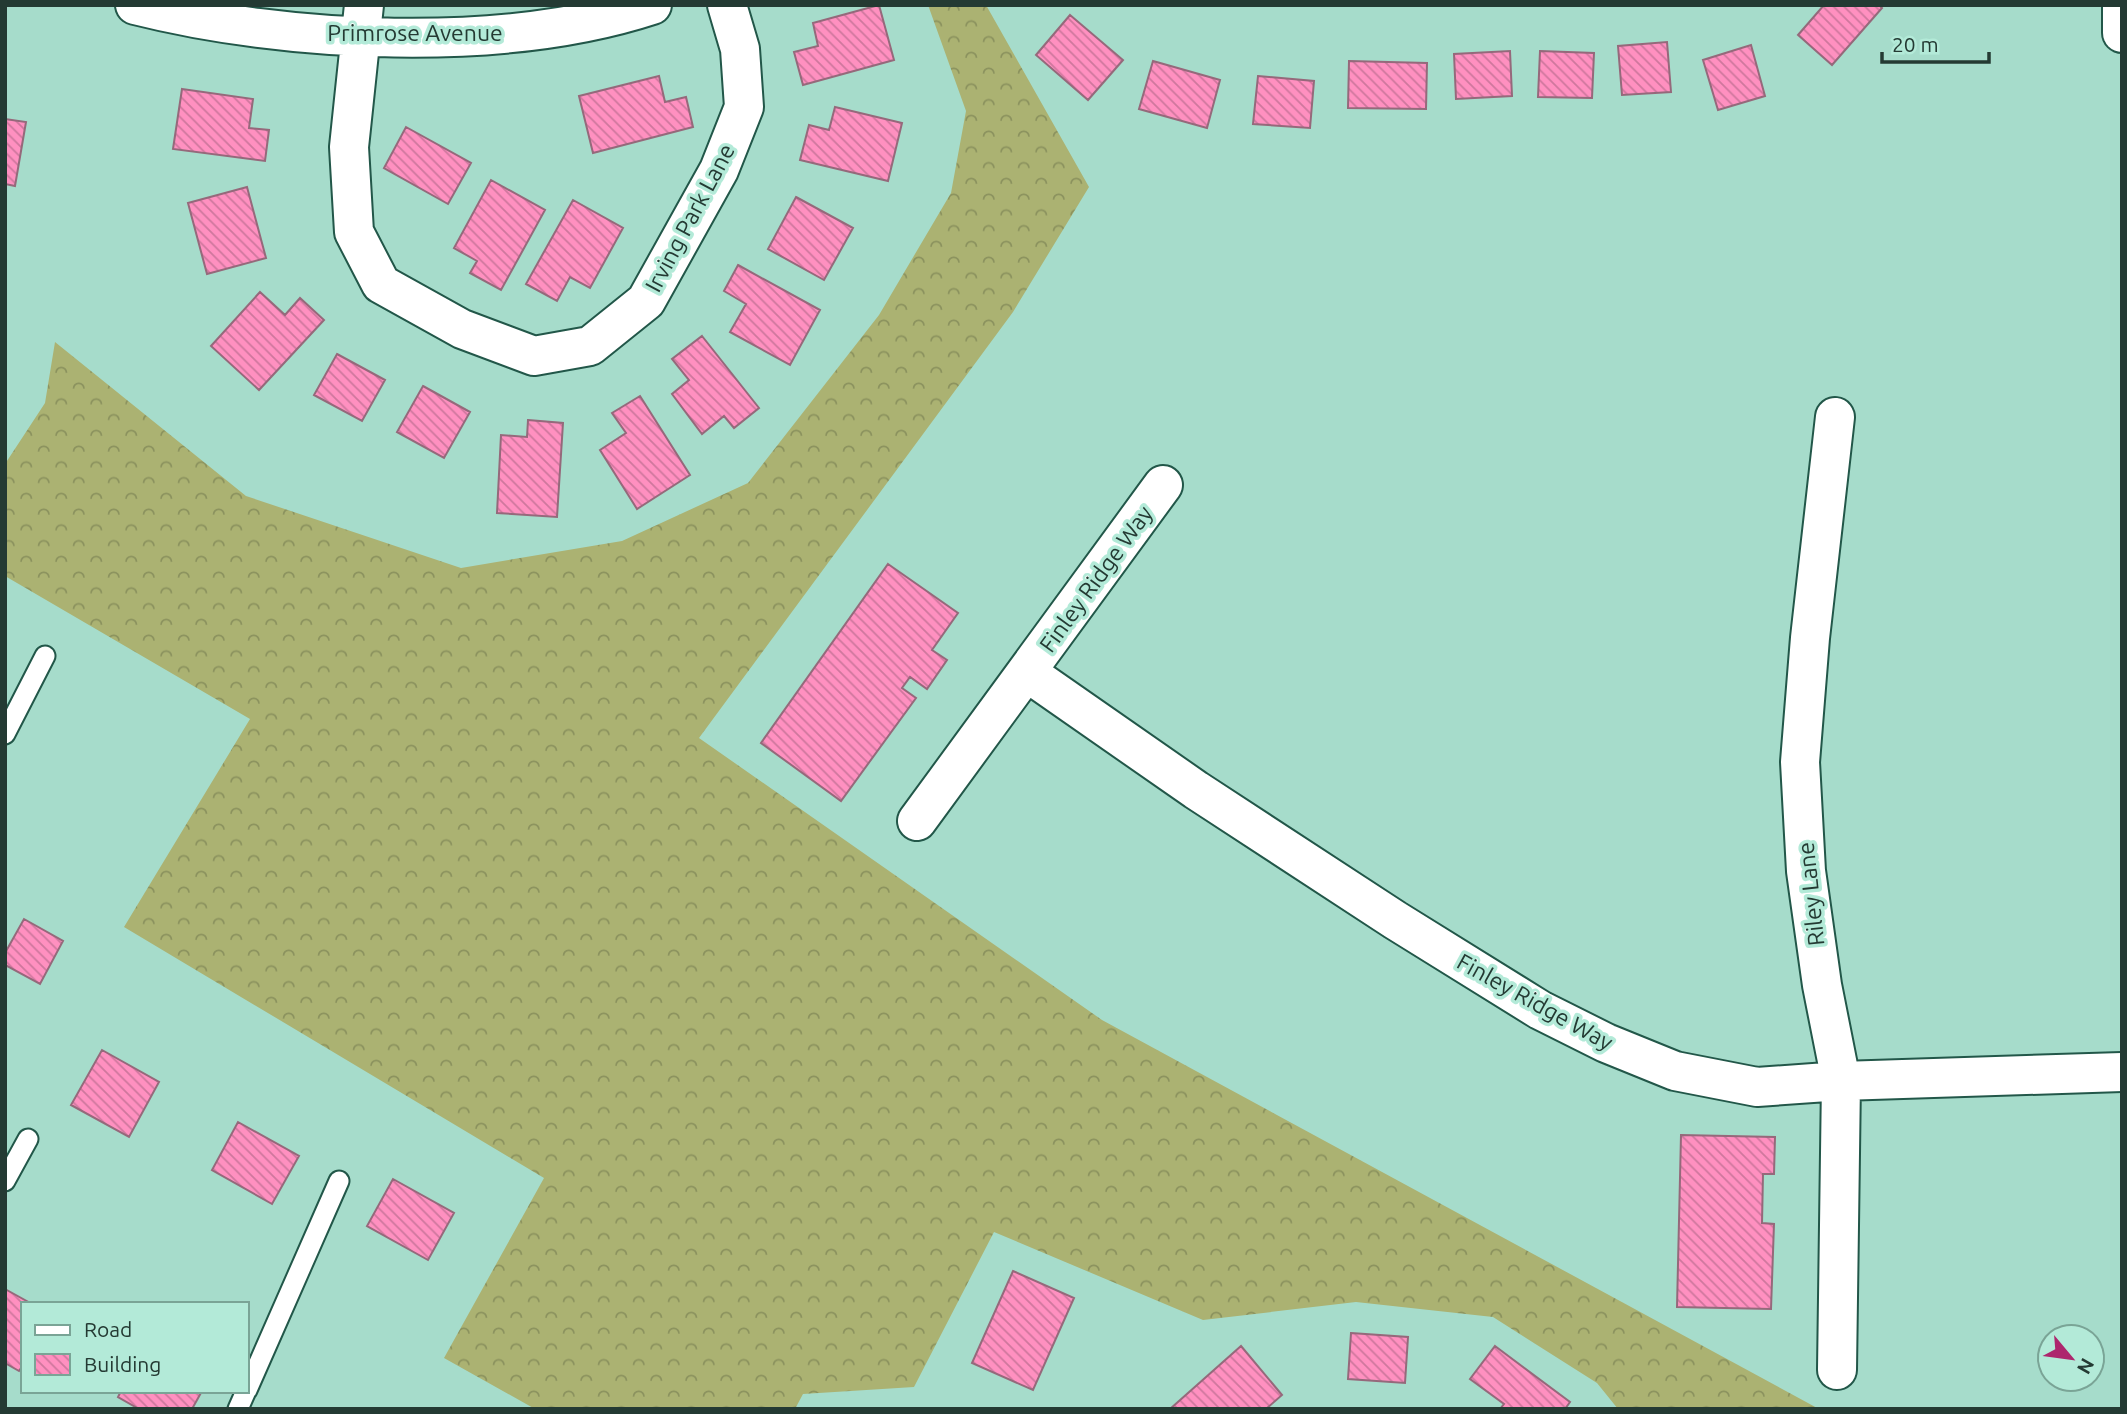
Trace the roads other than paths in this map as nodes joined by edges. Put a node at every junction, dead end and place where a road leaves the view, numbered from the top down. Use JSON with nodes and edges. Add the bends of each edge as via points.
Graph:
{"nodes":[{"id":1,"x":135,"y":5,"type":"edge"},
{"id":2,"x":652,"y":5,"type":"edge"},
{"id":3,"x":727,"y":5,"type":"edge"},
{"id":4,"x":2122,"y":5,"type":"edge"},
{"id":5,"x":361,"y":21,"type":"edge"},
{"id":6,"x":2122,"y":33,"type":"edge"},
{"id":7,"x":1835,"y":417,"type":"dead end"},
{"id":8,"x":1163,"y":485,"type":"dead end"},
{"id":9,"x":45,"y":656,"type":"dead end"},
{"id":10,"x":1028,"y":673,"type":"junction"},
{"id":11,"x":5,"y":734,"type":"edge"},
{"id":12,"x":917,"y":821,"type":"dead end"},
{"id":13,"x":2122,"y":1072,"type":"edge"},
{"id":14,"x":1841,"y":1081,"type":"junction"},
{"id":15,"x":28,"y":1139,"type":"dead end"},
{"id":16,"x":5,"y":1181,"type":"edge"},
{"id":17,"x":339,"y":1181,"type":"dead end"},
{"id":18,"x":1837,"y":1370,"type":"dead end"},
{"id":19,"x":248,"y":1386,"type":"edge"}],
"edges":[{"from":1,"to":5,"type":"street","name":"Primrose Avenue","via":[[188,19]]},
{"from":2,"to":5,"type":"street","name":"Primrose Avenue","via":[[520,34]]},
{"from":3,"to":5,"type":"street","name":"Irving Park Lane","via":[[740,49],[744,107],[719,170],[646,302],[590,346],[534,356],[462,329],[381,284],[354,232],[349,147]]},
{"from":4,"to":6,"type":"street"},
{"from":7,"to":14,"type":"street","name":"Riley Lane","via":[[1800,762],[1806,871]]},
{"from":8,"to":10,"type":"street","name":"Finley Ridge Way"},
{"from":9,"to":11,"type":"lane"},
{"from":10,"to":12,"type":"street","name":"Finley Ridge Way"},
{"from":10,"to":14,"type":"street","name":"Finley Ridge Way","via":[[1196,790],[1540,1010],[1675,1071],[1757,1087]]},
{"from":13,"to":14,"type":"street","name":"Finley Ridge Way"},
{"from":14,"to":18,"type":"street","name":"Riley Lane"},
{"from":15,"to":16,"type":"lane"},
{"from":17,"to":19,"type":"lane"}]}
